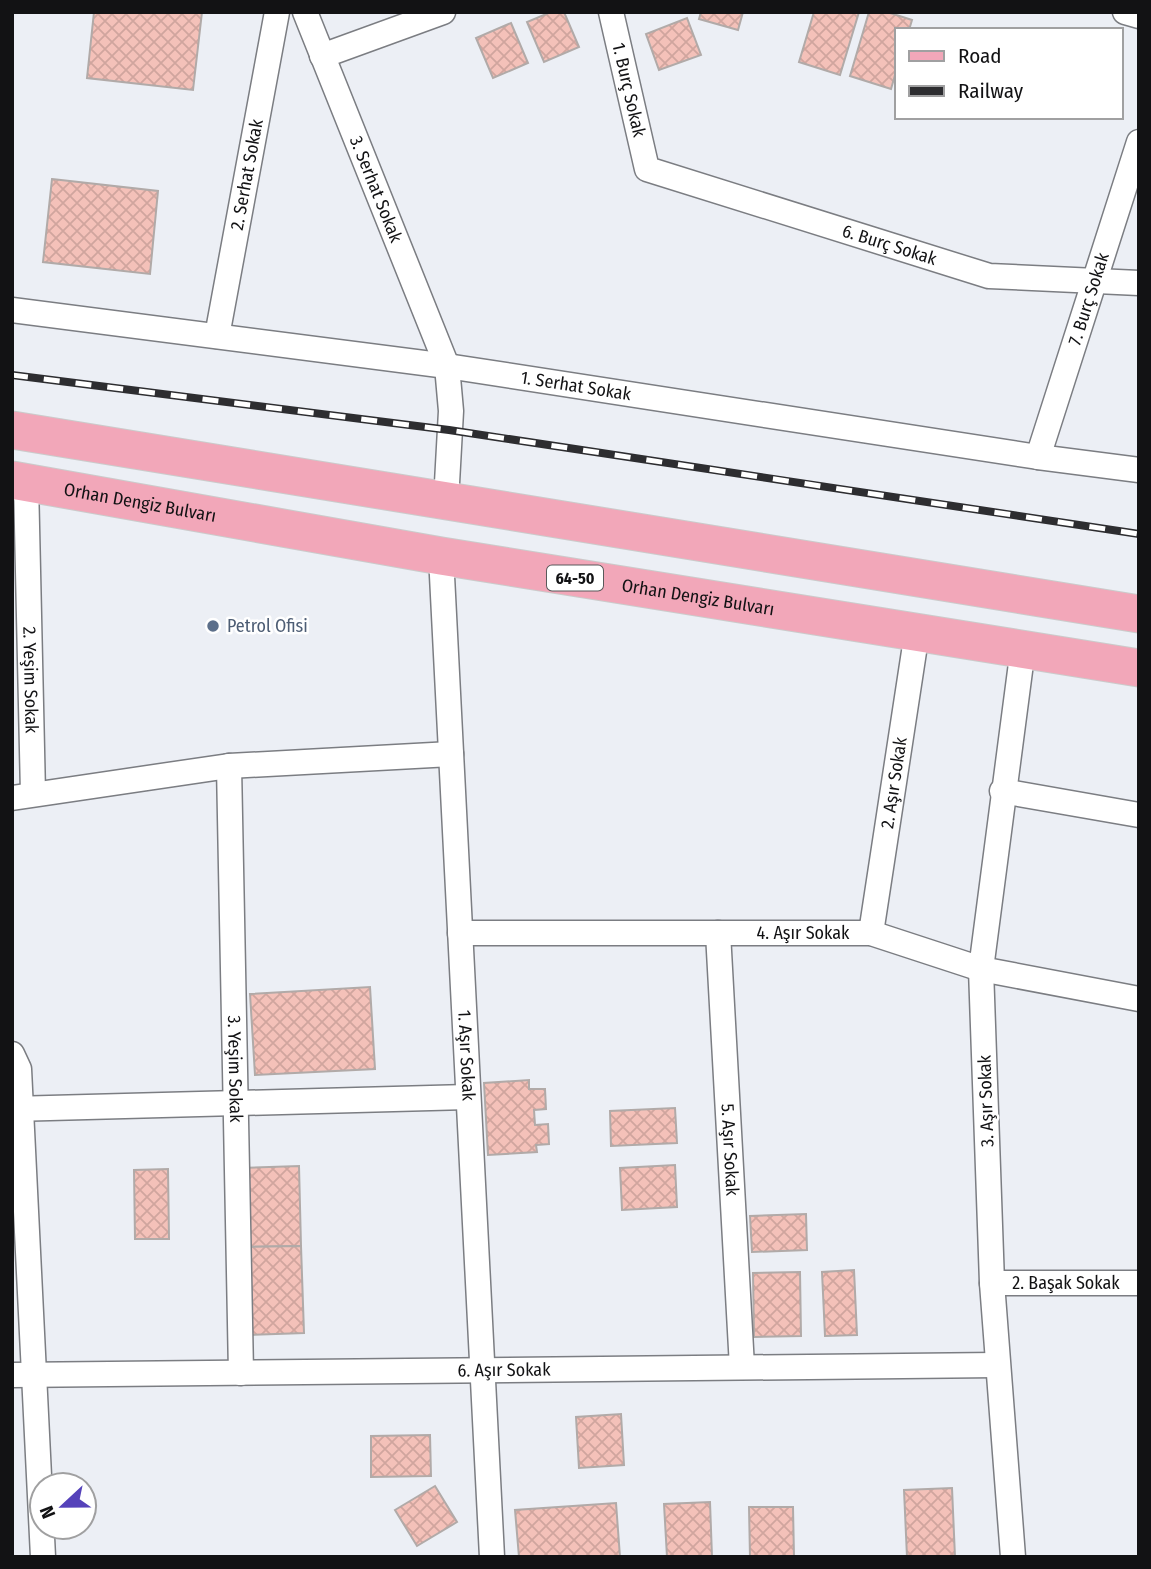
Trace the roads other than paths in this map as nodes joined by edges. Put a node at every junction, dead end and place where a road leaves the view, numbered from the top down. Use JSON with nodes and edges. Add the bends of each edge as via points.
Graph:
{"nodes":[{"id":1,"x":277,"y":12,"type":"edge"},
{"id":2,"x":305,"y":12,"type":"edge"},
{"id":3,"x":443,"y":12,"type":"edge"},
{"id":4,"x":611,"y":12,"type":"edge"},
{"id":5,"x":1125,"y":12,"type":"edge"},
{"id":6,"x":1139,"y":16,"type":"edge"},
{"id":7,"x":322,"y":56,"type":"junction"},
{"id":8,"x":1139,"y":142,"type":"edge"},
{"id":9,"x":647,"y":169,"type":"joint"},
{"id":10,"x":1094,"y":281,"type":"junction"},
{"id":11,"x":1139,"y":283,"type":"edge"},
{"id":12,"x":12,"y":310,"type":"edge"},
{"id":13,"x":217,"y":335,"type":"junction"},
{"id":14,"x":447,"y":366,"type":"junction"},
{"id":15,"x":12,"y":430,"type":"edge"},
{"id":16,"x":1038,"y":457,"type":"junction"},
{"id":17,"x":1139,"y":470,"type":"edge"},
{"id":18,"x":19,"y":481,"type":"edge"},
{"id":19,"x":446,"y":501,"type":"junction"},
{"id":20,"x":441,"y":556,"type":"junction"},
{"id":21,"x":1139,"y":614,"type":"edge"},
{"id":22,"x":917,"y":632,"type":"junction"},
{"id":23,"x":1023,"y":648,"type":"junction"},
{"id":24,"x":1139,"y":668,"type":"edge"},
{"id":25,"x":451,"y":754,"type":"junction"},
{"id":26,"x":229,"y":766,"type":"junction"},
{"id":27,"x":1002,"y":791,"type":"junction"},
{"id":28,"x":22,"y":796,"type":"edge"},
{"id":29,"x":1139,"y":816,"type":"edge"},
{"id":30,"x":460,"y":933,"type":"junction"},
{"id":31,"x":718,"y":933,"type":"junction"},
{"id":32,"x":870,"y":933,"type":"junction"},
{"id":33,"x":981,"y":969,"type":"junction"},
{"id":34,"x":1139,"y":999,"type":"edge"},
{"id":35,"x":12,"y":1054,"type":"edge"},
{"id":36,"x":468,"y":1097,"type":"junction"},
{"id":37,"x":235,"y":1104,"type":"junction"},
{"id":38,"x":17,"y":1109,"type":"edge"},
{"id":39,"x":992,"y":1283,"type":"junction"},
{"id":40,"x":1139,"y":1283,"type":"edge"},
{"id":41,"x":997,"y":1365,"type":"junction"},
{"id":42,"x":742,"y":1367,"type":"junction"},
{"id":43,"x":482,"y":1370,"type":"junction"},
{"id":44,"x":241,"y":1373,"type":"junction"},
{"id":45,"x":22,"y":1375,"type":"edge"},
{"id":46,"x":43,"y":1557,"type":"edge"},
{"id":47,"x":492,"y":1557,"type":"edge"},
{"id":48,"x":1013,"y":1557,"type":"edge"}],
"edges":[{"from":1,"to":13,"type":"street","name":"2. Serhat Sokak"},
{"from":2,"to":7,"type":"street","name":"3. Serhat Sokak"},
{"from":3,"to":7,"type":"street"},
{"from":4,"to":9,"type":"street","name":"1. Burç Sokak"},
{"from":5,"to":6,"type":"street"},
{"from":7,"to":14,"type":"street","name":"3. Serhat Sokak"},
{"from":8,"to":10,"type":"street","name":"7. Burç Sokak"},
{"from":9,"to":10,"type":"street","name":"6. Burç Sokak","via":[[989,276]]},
{"from":10,"to":11,"type":"street","name":"6. Burç Sokak"},
{"from":10,"to":16,"type":"street","name":"7. Burç Sokak"},
{"from":12,"to":13,"type":"street","name":"1. Serhat Sokak"},
{"from":13,"to":14,"type":"street","name":"1. Serhat Sokak"},
{"from":14,"to":16,"type":"street","name":"1. Serhat Sokak"},
{"from":14,"to":19,"type":"street","name":"3. Serhat Sokak","via":[[451,411]]},
{"from":15,"to":19,"type":"main road"},
{"from":16,"to":17,"type":"street","name":"1. Serhat Sokak"},
{"from":18,"to":20,"type":"main road","name":"Orhan Dengiz Bulvarı","number":"64-50"},
{"from":18,"to":28,"type":"street","name":"2. Yeşim Sokak"},
{"from":19,"to":21,"type":"main road"},
{"from":20,"to":22,"type":"main road","name":"Orhan Dengiz Bulvarı","number":"64-50"},
{"from":20,"to":25,"type":"street","name":"1. Aşır Sokak"},
{"from":22,"to":23,"type":"main road","name":"Orhan Dengiz Bulvarı","number":"64-50"},
{"from":22,"to":32,"type":"street","name":"2. Aşır Sokak"},
{"from":23,"to":24,"type":"main road","name":"Orhan Dengiz Bulvarı","number":"64-50"},
{"from":23,"to":27,"type":"street","name":"3. Aşır Sokak"},
{"from":25,"to":26,"type":"street"},
{"from":25,"to":30,"type":"street","name":"1. Aşır Sokak"},
{"from":26,"to":28,"type":"street"},
{"from":26,"to":37,"type":"street","name":"3. Yeşim Sokak"},
{"from":27,"to":29,"type":"street"},
{"from":27,"to":33,"type":"street","name":"3. Aşır Sokak"},
{"from":30,"to":31,"type":"street","name":"4. Aşır Sokak"},
{"from":30,"to":36,"type":"street","name":"1. Aşır Sokak"},
{"from":31,"to":32,"type":"street","name":"4. Aşır Sokak"},
{"from":31,"to":42,"type":"street","name":"5. Aşır Sokak"},
{"from":32,"to":33,"type":"street","name":"4. Aşır Sokak"},
{"from":33,"to":34,"type":"street","name":"4. Aşır Sokak"},
{"from":33,"to":39,"type":"street","name":"3. Aşır Sokak"},
{"from":35,"to":38,"type":"street","via":[[19,1069]]},
{"from":36,"to":37,"type":"street"},
{"from":36,"to":43,"type":"street","name":"1. Aşır Sokak"},
{"from":37,"to":38,"type":"street"},
{"from":37,"to":44,"type":"street","name":"3. Yeşim Sokak"},
{"from":38,"to":45,"type":"street"},
{"from":39,"to":40,"type":"street","name":"2. Başak Sokak"},
{"from":39,"to":41,"type":"street","name":"3. Aşır Sokak"},
{"from":41,"to":42,"type":"street","name":"6. Aşır Sokak"},
{"from":41,"to":48,"type":"street","name":"3. Aşır Sokak"},
{"from":42,"to":43,"type":"street","name":"6. Aşır Sokak"},
{"from":43,"to":44,"type":"street","name":"6. Aşır Sokak"},
{"from":43,"to":47,"type":"street","name":"1. Aşır Sokak"},
{"from":44,"to":45,"type":"street","name":"6. Aşır Sokak"},
{"from":45,"to":46,"type":"street"}]}
